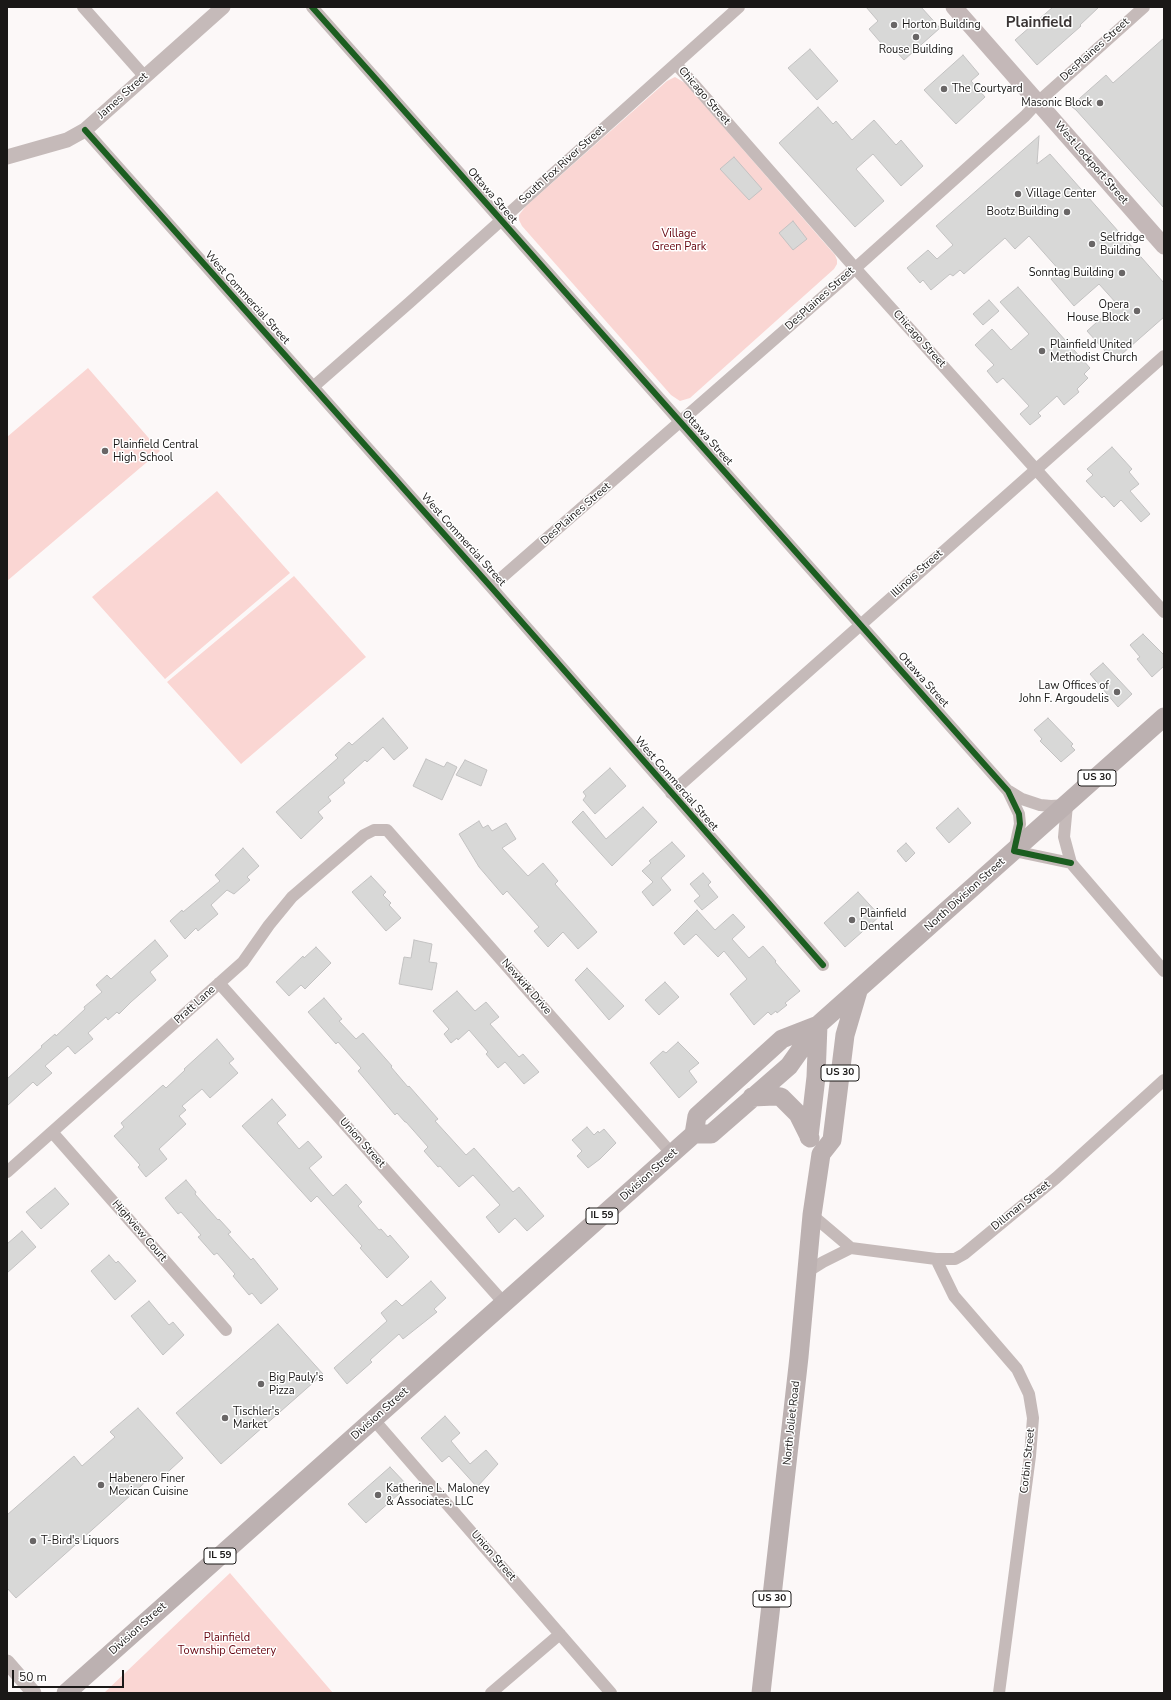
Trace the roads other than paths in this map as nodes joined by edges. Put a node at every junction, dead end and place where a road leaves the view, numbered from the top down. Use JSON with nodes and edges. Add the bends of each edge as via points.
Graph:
{"nodes":[{"id":1,"x":83,"y":7,"type":"edge"},
{"id":2,"x":223,"y":7,"type":"edge"},
{"id":3,"x":312,"y":7,"type":"edge"},
{"id":4,"x":739,"y":7,"type":"edge"},
{"id":5,"x":954,"y":7,"type":"edge"},
{"id":6,"x":1144,"y":7,"type":"edge"},
{"id":7,"x":676,"y":64,"type":"junction"},
{"id":8,"x":145,"y":77,"type":"junction"},
{"id":9,"x":1038,"y":102,"type":"junction"},
{"id":10,"x":85,"y":130,"type":"junction"},
{"id":11,"x":7,"y":157,"type":"edge"},
{"id":12,"x":500,"y":220,"type":"junction"},
{"id":13,"x":1164,"y":246,"type":"edge"},
{"id":14,"x":855,"y":268,"type":"junction"},
{"id":15,"x":1164,"y":356,"type":"edge"},
{"id":16,"x":313,"y":387,"type":"junction"},
{"id":17,"x":680,"y":423,"type":"junction"},
{"id":18,"x":1035,"y":469,"type":"junction"},
{"id":19,"x":491,"y":587,"type":"junction"},
{"id":20,"x":1164,"y":612,"type":"edge"},
{"id":21,"x":860,"y":624,"type":"junction"},
{"id":22,"x":1164,"y":717,"type":"edge"},
{"id":23,"x":1008,"y":791,"type":"junction"},
{"id":24,"x":671,"y":793,"type":"junction"},
{"id":25,"x":1067,"y":805,"type":"junction"},
{"id":26,"x":374,"y":830,"type":"joint"},
{"id":27,"x":1014,"y":851,"type":"junction"},
{"id":28,"x":1070,"y":863,"type":"junction"},
{"id":29,"x":823,"y":965,"type":"dead end"},
{"id":30,"x":1164,"y":971,"type":"edge"},
{"id":31,"x":219,"y":984,"type":"junction"},
{"id":32,"x":858,"y":990,"type":"junction"},
{"id":33,"x":818,"y":1025,"type":"junction"},
{"id":34,"x":1164,"y":1080,"type":"edge"},
{"id":35,"x":752,"y":1097,"type":"junction"},
{"id":36,"x":52,"y":1132,"type":"junction"},
{"id":37,"x":694,"y":1134,"type":"junction"},
{"id":38,"x":810,"y":1137,"type":"junction"},
{"id":39,"x":672,"y":1154,"type":"junction"},
{"id":40,"x":821,"y":1154,"type":"junction"},
{"id":41,"x":7,"y":1172,"type":"edge"},
{"id":42,"x":812,"y":1215,"type":"junction"},
{"id":43,"x":851,"y":1248,"type":"junction"},
{"id":44,"x":936,"y":1259,"type":"junction"},
{"id":45,"x":807,"y":1272,"type":"junction"},
{"id":46,"x":504,"y":1304,"type":"junction"},
{"id":47,"x":226,"y":1330,"type":"dead end"},
{"id":48,"x":374,"y":1420,"type":"junction"},
{"id":49,"x":560,"y":1634,"type":"junction"},
{"id":50,"x":7,"y":1662,"type":"edge"},
{"id":51,"x":34,"y":1693,"type":"edge"},
{"id":52,"x":66,"y":1693,"type":"edge"},
{"id":53,"x":491,"y":1693,"type":"edge"},
{"id":54,"x":611,"y":1693,"type":"edge"},
{"id":55,"x":762,"y":1693,"type":"edge"},
{"id":56,"x":999,"y":1693,"type":"edge"}],
"edges":[{"from":1,"to":8,"type":"street"},
{"from":2,"to":8,"type":"street","name":"James Street"},
{"from":3,"to":12,"type":"street","name":"Ottawa Street"},
{"from":4,"to":7,"type":"street","name":"South Fox River Street"},
{"from":5,"to":9,"type":"main road","name":"West Lockport Street"},
{"from":6,"to":9,"type":"street","name":"DesPlaines Street"},
{"from":7,"to":12,"type":"street","name":"South Fox River Street"},
{"from":7,"to":14,"type":"street","name":"Chicago Street"},
{"from":8,"to":10,"type":"street","name":"James Street"},
{"from":9,"to":13,"type":"main road","name":"West Lockport Street"},
{"from":9,"to":14,"type":"street","name":"DesPlaines Street"},
{"from":10,"to":11,"type":"street","name":"James Street","via":[[67,140]]},
{"from":10,"to":16,"type":"street","name":"West Commercial Street"},
{"from":12,"to":16,"type":"street","name":"South Fox River Street"},
{"from":12,"to":17,"type":"street","name":"Ottawa Street"},
{"from":14,"to":17,"type":"street","name":"DesPlaines Street"},
{"from":14,"to":18,"type":"street","name":"Chicago Street"},
{"from":15,"to":18,"type":"street","name":"Illinois Street"},
{"from":16,"to":19,"type":"street","name":"West Commercial Street"},
{"from":17,"to":19,"type":"street","name":"DesPlaines Street"},
{"from":17,"to":21,"type":"street","name":"Ottawa Street"},
{"from":18,"to":20,"type":"street","name":"Chicago Street"},
{"from":18,"to":21,"type":"street","name":"Illinois Street"},
{"from":19,"to":24,"type":"street","name":"West Commercial Street"},
{"from":21,"to":23,"type":"street","name":"Ottawa Street"},
{"from":21,"to":24,"type":"street","name":"Illinois Street"},
{"from":22,"to":25,"type":"main road","name":"North Division Street","number":"US 30"},
{"from":23,"to":25,"type":"street","name":"Ottawa Street","via":[[1040,805]]},
{"from":23,"to":27,"type":"street","name":"Ottawa Street","via":[[1019,814],[1020,824]]},
{"from":24,"to":29,"type":"street","name":"West Commercial Street"},
{"from":25,"to":27,"type":"main road","name":"North Division Street","number":"US 30"},
{"from":25,"to":28,"type":"street","via":[[1064,837]]},
{"from":26,"to":31,"type":"street","name":"Pratt Lane","via":[[364,835],[292,897],[242,962]]},
{"from":26,"to":39,"type":"street","name":"Newkirk Drive","via":[[387,830]]},
{"from":27,"to":28,"type":"street"},
{"from":27,"to":32,"type":"main road","name":"North Division Street","number":"US 30"},
{"from":28,"to":30,"type":"street"},
{"from":31,"to":36,"type":"street","name":"Pratt Lane"},
{"from":31,"to":46,"type":"street","name":"Union Street"},
{"from":32,"to":33,"type":"main road","name":"North Division Street","number":"US 30"},
{"from":32,"to":40,"type":"main road","name":"North Joliet Road","number":"US 30","via":[[845,1035],[832,1140]]},
{"from":33,"to":35,"type":"main road","via":[[789,1066]]},
{"from":33,"to":37,"type":"main road","via":[[782,1040],[697,1116]]},
{"from":33,"to":38,"type":"main road","number":"US 30"},
{"from":34,"to":44,"type":"street","name":"Dillman Street","via":[[1056,1178],[964,1254],[955,1259]]},
{"from":35,"to":37,"type":"main road","via":[[711,1134]]},
{"from":35,"to":38,"type":"main road","via":[[781,1098],[798,1114]]},
{"from":36,"to":41,"type":"street","name":"Pratt Lane"},
{"from":36,"to":47,"type":"street","name":"Highview Court"},
{"from":37,"to":39,"type":"main road","name":"Division Street","number":"IL 59"},
{"from":38,"to":40,"type":"main road"},
{"from":39,"to":46,"type":"main road","name":"Division Street","number":"IL 59"},
{"from":40,"to":42,"type":"main road","name":"North Joliet Road","number":"US 30"},
{"from":42,"to":43,"type":"street"},
{"from":42,"to":45,"type":"main road","name":"North Joliet Road","number":"US 30"},
{"from":43,"to":44,"type":"street","name":"Dillman Street"},
{"from":43,"to":45,"type":"street"},
{"from":44,"to":56,"type":"street","name":"Corbin Street","via":[[954,1296],[1017,1368],[1029,1394],[1033,1418]]},
{"from":45,"to":55,"type":"main road","name":"North Joliet Road","number":"US 30"},
{"from":46,"to":48,"type":"main road","name":"Division Street","number":"IL 59"},
{"from":48,"to":49,"type":"street","name":"Union Street"},
{"from":48,"to":52,"type":"main road","name":"Division Street","number":"IL 59"},
{"from":49,"to":53,"type":"street"},
{"from":49,"to":54,"type":"street","name":"Union Street"},
{"from":50,"to":51,"type":"street"}]}
